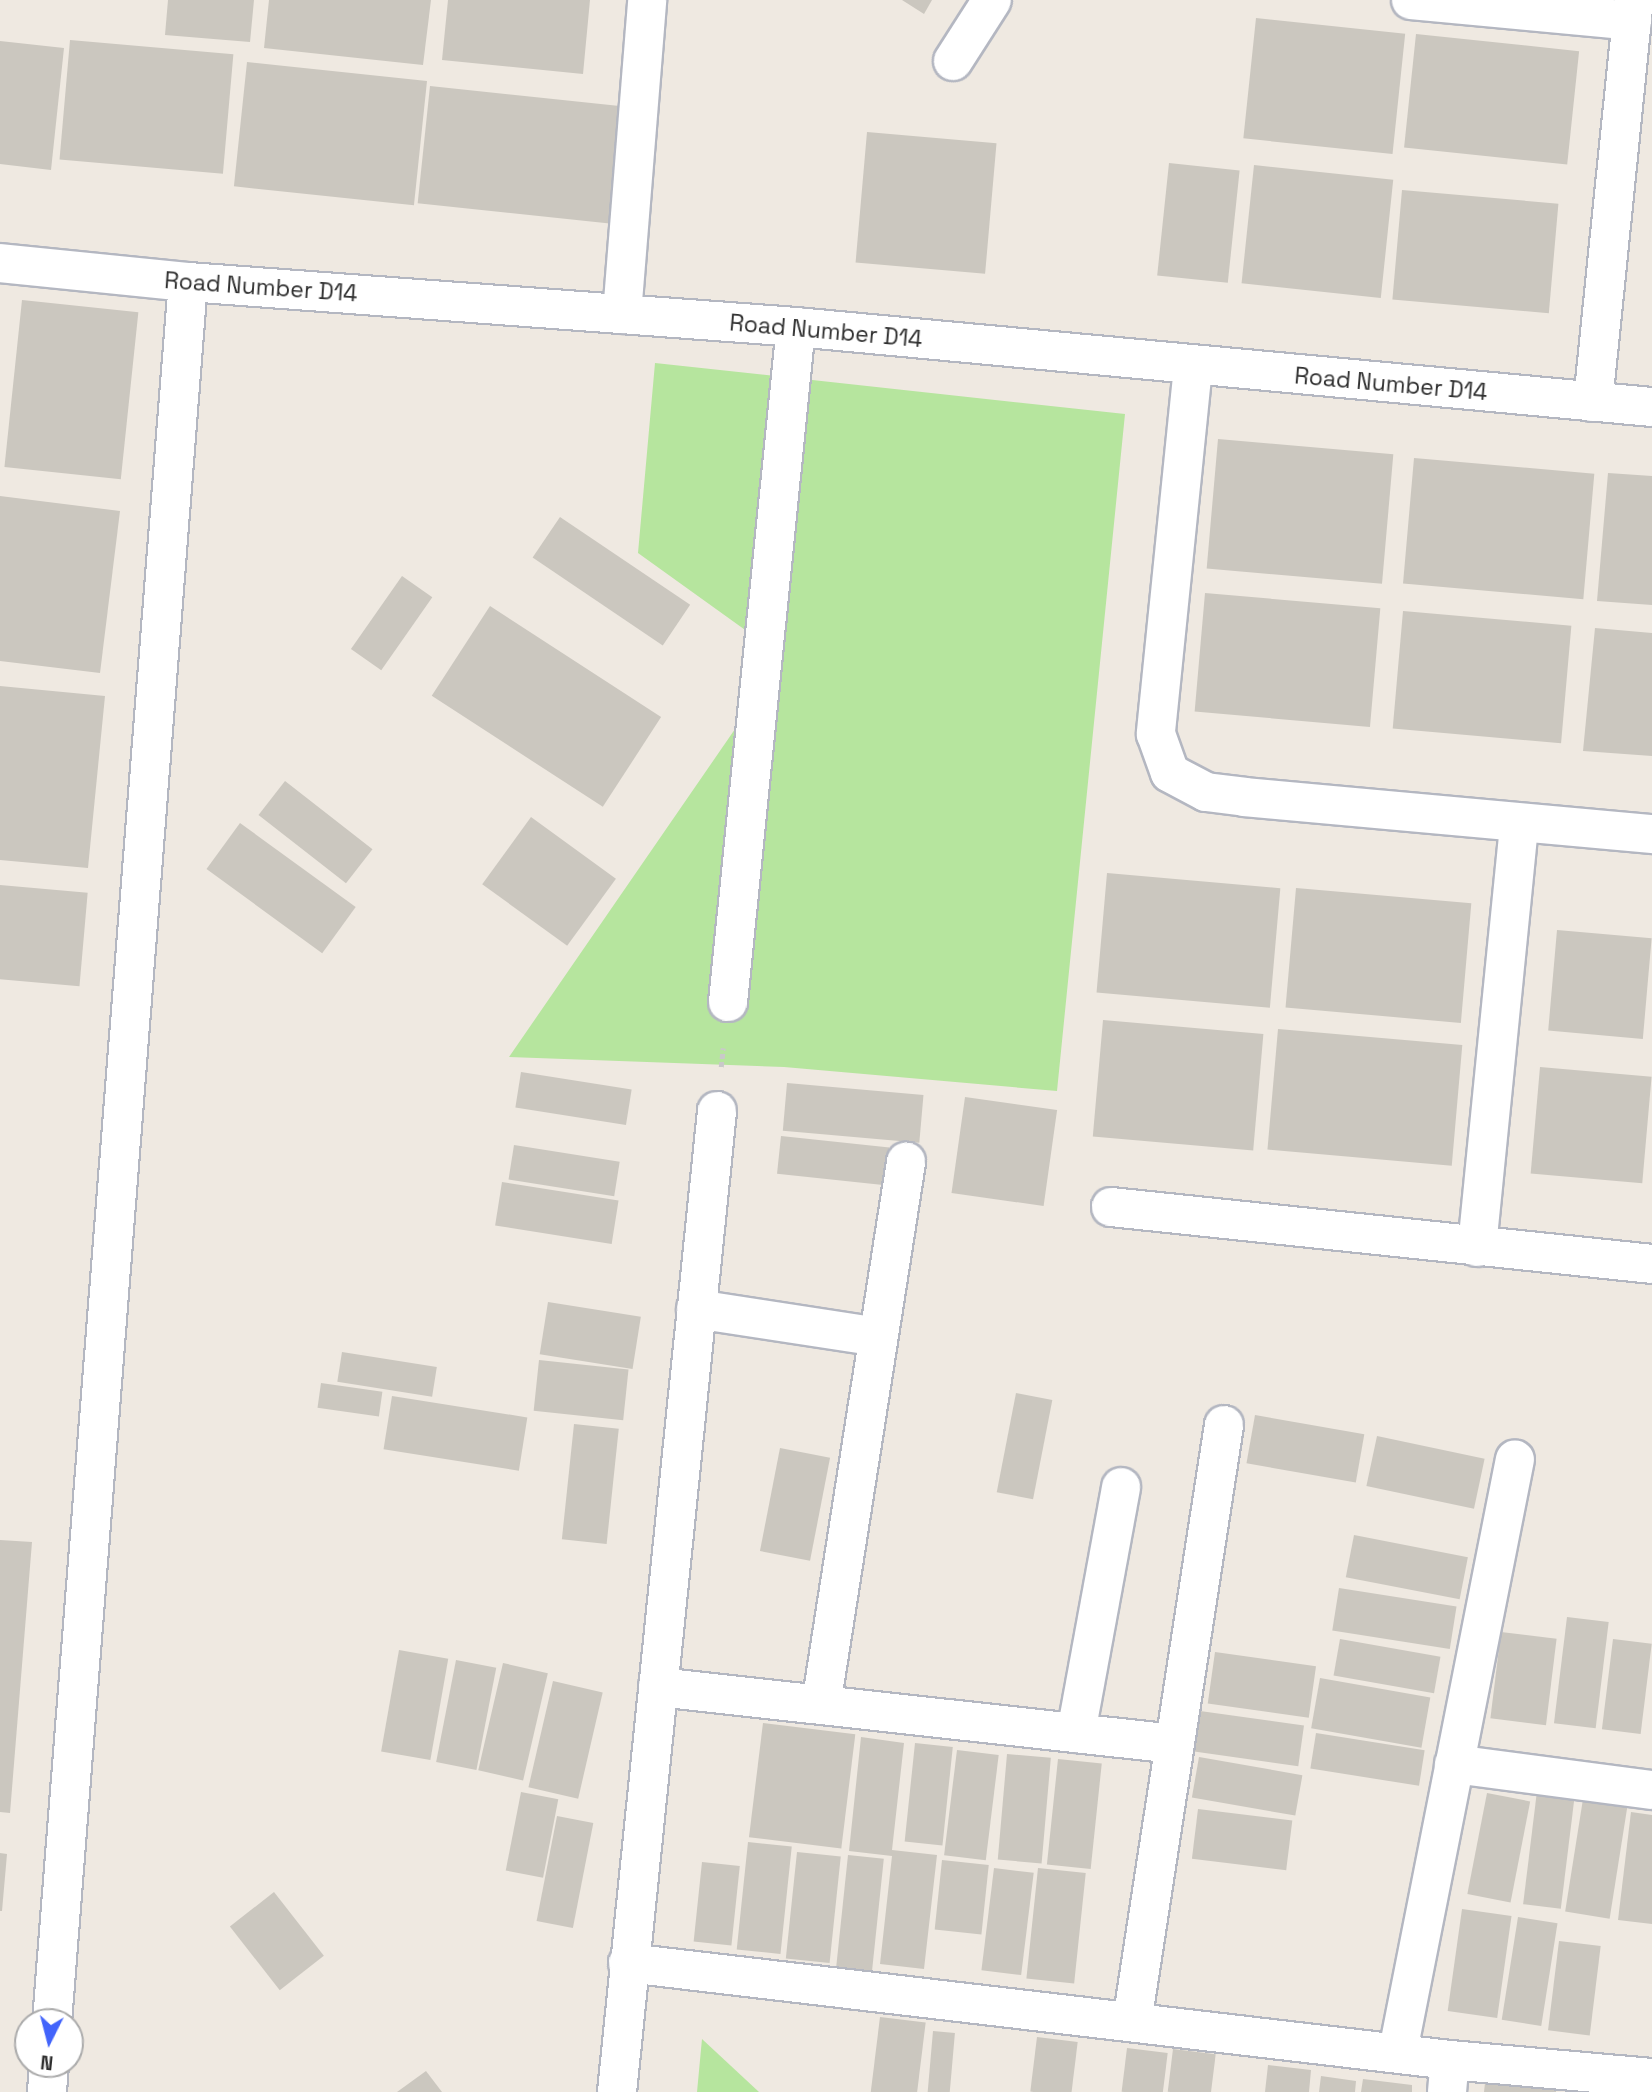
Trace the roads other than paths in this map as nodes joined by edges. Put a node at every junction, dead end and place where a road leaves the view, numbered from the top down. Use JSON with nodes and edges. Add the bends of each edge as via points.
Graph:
{"nodes":[{"id":1,"x":647,"y":0,"type":"edge"},
{"id":2,"x":992,"y":0,"type":"edge"},
{"id":3,"x":1411,"y":0,"type":"edge"},
{"id":4,"x":1633,"y":10,"type":"edge"},
{"id":5,"x":953,"y":61,"type":"dead end"},
{"id":6,"x":0,"y":263,"type":"edge"},
{"id":7,"x":188,"y":282,"type":"junction"},
{"id":8,"x":622,"y":314,"type":"junction"},
{"id":9,"x":796,"y":327,"type":"junction"},
{"id":10,"x":1193,"y":367,"type":"junction"},
{"id":11,"x":1593,"y":402,"type":"junction"},
{"id":12,"x":1652,"y":407,"type":"edge"},
{"id":13,"x":1519,"y":823,"type":"junction"},
{"id":14,"x":1652,"y":834,"type":"edge"},
{"id":15,"x":728,"y":1002,"type":"road end"},
{"id":16,"x":717,"y":1111,"type":"road end"},
{"id":17,"x":906,"y":1162,"type":"dead end"},
{"id":18,"x":1111,"y":1208,"type":"dead end"},
{"id":19,"x":1477,"y":1247,"type":"junction"},
{"id":20,"x":1652,"y":1264,"type":"edge"},
{"id":21,"x":696,"y":1309,"type":"junction"},
{"id":22,"x":878,"y":1337,"type":"junction"},
{"id":23,"x":1224,"y":1425,"type":"dead end"},
{"id":24,"x":1515,"y":1459,"type":"dead end"},
{"id":25,"x":1122,"y":1487,"type":"dead end"},
{"id":26,"x":658,"y":1687,"type":"junction"},
{"id":27,"x":821,"y":1705,"type":"junction"},
{"id":28,"x":1076,"y":1733,"type":"junction"},
{"id":29,"x":1174,"y":1744,"type":"junction"},
{"id":30,"x":1454,"y":1764,"type":"junction"},
{"id":31,"x":1652,"y":1790,"type":"edge"},
{"id":32,"x":628,"y":1962,"type":"junction"},
{"id":33,"x":53,"y":2008,"type":"edge"},
{"id":34,"x":1132,"y":2022,"type":"junction"},
{"id":35,"x":1398,"y":2051,"type":"junction"},
{"id":36,"x":1449,"y":2076,"type":"edge"},
{"id":37,"x":1652,"y":2078,"type":"edge"},
{"id":38,"x":617,"y":2092,"type":"edge"}],
"edges":[{"from":1,"to":8,"type":"street"},
{"from":2,"to":5,"type":"street"},
{"from":3,"to":4,"type":"street"},
{"from":4,"to":11,"type":"street"},
{"from":6,"to":7,"type":"street","name":"Road Number D14"},
{"from":7,"to":8,"type":"street","name":"Road Number D14"},
{"from":7,"to":33,"type":"street"},
{"from":8,"to":9,"type":"street","name":"Road Number D14"},
{"from":9,"to":10,"type":"street","name":"Road Number D14"},
{"from":9,"to":15,"type":"street"},
{"from":10,"to":11,"type":"street","name":"Road Number D14"},
{"from":10,"to":13,"type":"street","via":[[1156,734],[1170,773],[1206,792]]},
{"from":11,"to":12,"type":"street","name":"Road Number D14"},
{"from":13,"to":14,"type":"street"},
{"from":13,"to":19,"type":"street"},
{"from":16,"to":21,"type":"street"},
{"from":17,"to":22,"type":"street"},
{"from":18,"to":19,"type":"street"},
{"from":19,"to":20,"type":"street"},
{"from":21,"to":22,"type":"street"},
{"from":21,"to":26,"type":"street"},
{"from":22,"to":27,"type":"street"},
{"from":23,"to":29,"type":"street"},
{"from":24,"to":30,"type":"street"},
{"from":25,"to":28,"type":"street"},
{"from":26,"to":27,"type":"street"},
{"from":26,"to":32,"type":"street"},
{"from":27,"to":28,"type":"street"},
{"from":28,"to":29,"type":"street"},
{"from":29,"to":34,"type":"street"},
{"from":30,"to":31,"type":"street"},
{"from":30,"to":35,"type":"street"},
{"from":32,"to":34,"type":"street"},
{"from":32,"to":38,"type":"street"},
{"from":34,"to":35,"type":"street"},
{"from":35,"to":36,"type":"street"},
{"from":36,"to":37,"type":"street"}]}
